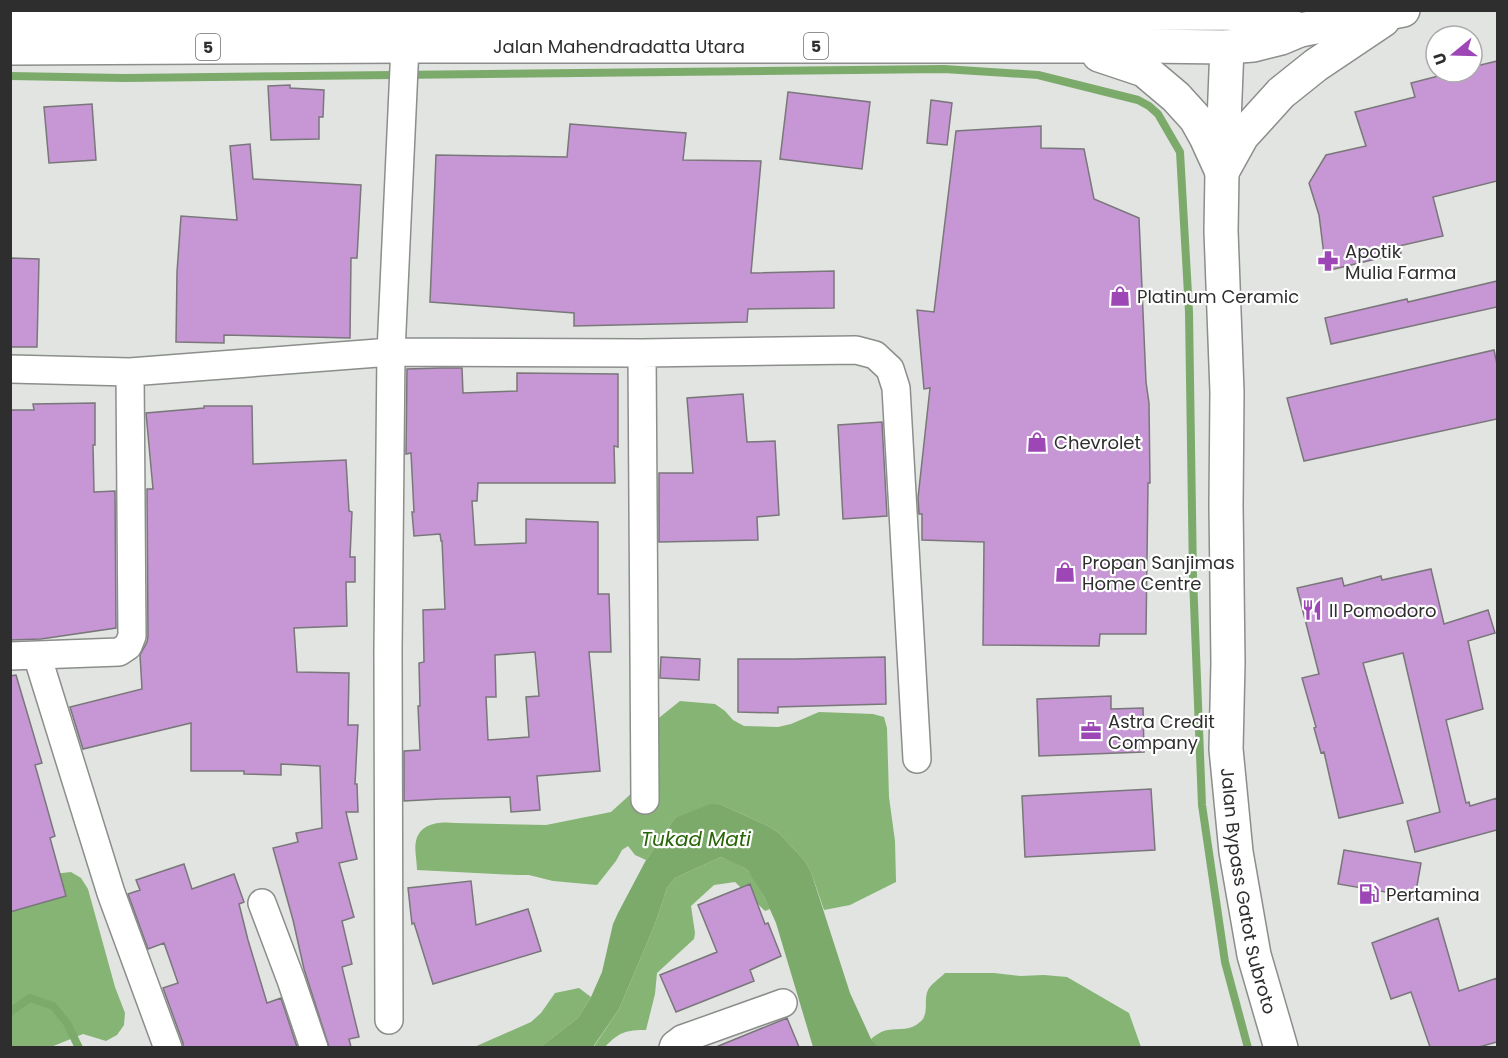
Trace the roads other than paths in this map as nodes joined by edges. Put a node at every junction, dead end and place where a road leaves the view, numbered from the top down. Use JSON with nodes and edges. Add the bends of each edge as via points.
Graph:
{"nodes":[{"id":1,"x":1395,"y":11,"type":"edge"},
{"id":2,"x":1077,"y":12,"type":"edge"},
{"id":3,"x":1228,"y":12,"type":"edge"},
{"id":4,"x":10,"y":18,"type":"edge"},
{"id":5,"x":404,"y":24,"type":"edge"},
{"id":6,"x":1300,"y":30,"type":"junction"},
{"id":7,"x":1070,"y":46,"type":"junction"},
{"id":8,"x":1227,"y":47,"type":"junction"},
{"id":9,"x":10,"y":48,"type":"edge"},
{"id":10,"x":1222,"y":172,"type":"junction"},
{"id":11,"x":391,"y":352,"type":"junction"},
{"id":12,"x":642,"y":353,"type":"junction"},
{"id":13,"x":10,"y":369,"type":"edge"},
{"id":14,"x":130,"y":372,"type":"junction"},
{"id":15,"x":37,"y":655,"type":"junction"},
{"id":16,"x":10,"y":656,"type":"edge"},
{"id":17,"x":917,"y":759,"type":"dead end"},
{"id":18,"x":645,"y":800,"type":"dead end"},
{"id":19,"x":262,"y":903,"type":"dead end"},
{"id":20,"x":783,"y":1003,"type":"dead end"},
{"id":21,"x":389,"y":1020,"type":"dead end"},
{"id":22,"x":168,"y":1047,"type":"edge"},
{"id":23,"x":314,"y":1047,"type":"edge"},
{"id":24,"x":673,"y":1047,"type":"edge"},
{"id":25,"x":1281,"y":1047,"type":"edge"}],
"edges":[{"from":1,"to":6,"type":"main road","number":"5"},
{"from":1,"to":10,"type":"main road","via":[[1292,83],[1242,136]]},
{"from":2,"to":3,"type":"main road","name":"Jalan Mahendradatta Utara","number":"5"},
{"from":2,"to":5,"type":"main road","name":"Jalan Mahendradatta Utara","number":"5"},
{"from":3,"to":6,"type":"main road","number":"5"},
{"from":3,"to":8,"type":"main road","name":"Jalan Bypass Gatot Subroto"},
{"from":4,"to":5,"type":"main road","name":"Jalan Mahendradatta Utara","number":"5"},
{"from":5,"to":7,"type":"main road","name":"Jalan Mahendradatta Utara","number":"5"},
{"from":5,"to":9,"type":"main road","name":"Jalan Mahendradatta Utara","number":"5"},
{"from":5,"to":11,"type":"street"},
{"from":6,"to":8,"type":"main road","number":"5","via":[[1253,45]]},
{"from":7,"to":8,"type":"main road","name":"Jalan Mahendradatta Utara","number":"5"},
{"from":7,"to":10,"type":"main road","via":[[1144,70],[1196,119]]},
{"from":8,"to":10,"type":"main road","name":"Jalan Bypass Gatot Subroto"},
{"from":10,"to":25,"type":"main road","name":"Jalan Bypass Gatot Subroto","via":[[1227,392],[1226,749],[1236,852],[1254,955]]},
{"from":11,"to":12,"type":"street"},
{"from":11,"to":14,"type":"street"},
{"from":11,"to":21,"type":"street"},
{"from":12,"to":17,"type":"street","via":[[856,350],[875,355],[890,369],[896,388]]},
{"from":12,"to":18,"type":"street"},
{"from":13,"to":14,"type":"street"},
{"from":14,"to":15,"type":"street","via":[[132,636],[128,646],[119,652]]},
{"from":15,"to":16,"type":"street"},
{"from":15,"to":22,"type":"street","via":[[111,893]]},
{"from":19,"to":23,"type":"street"},
{"from":20,"to":24,"type":"street","via":[[682,1039]]}]}
